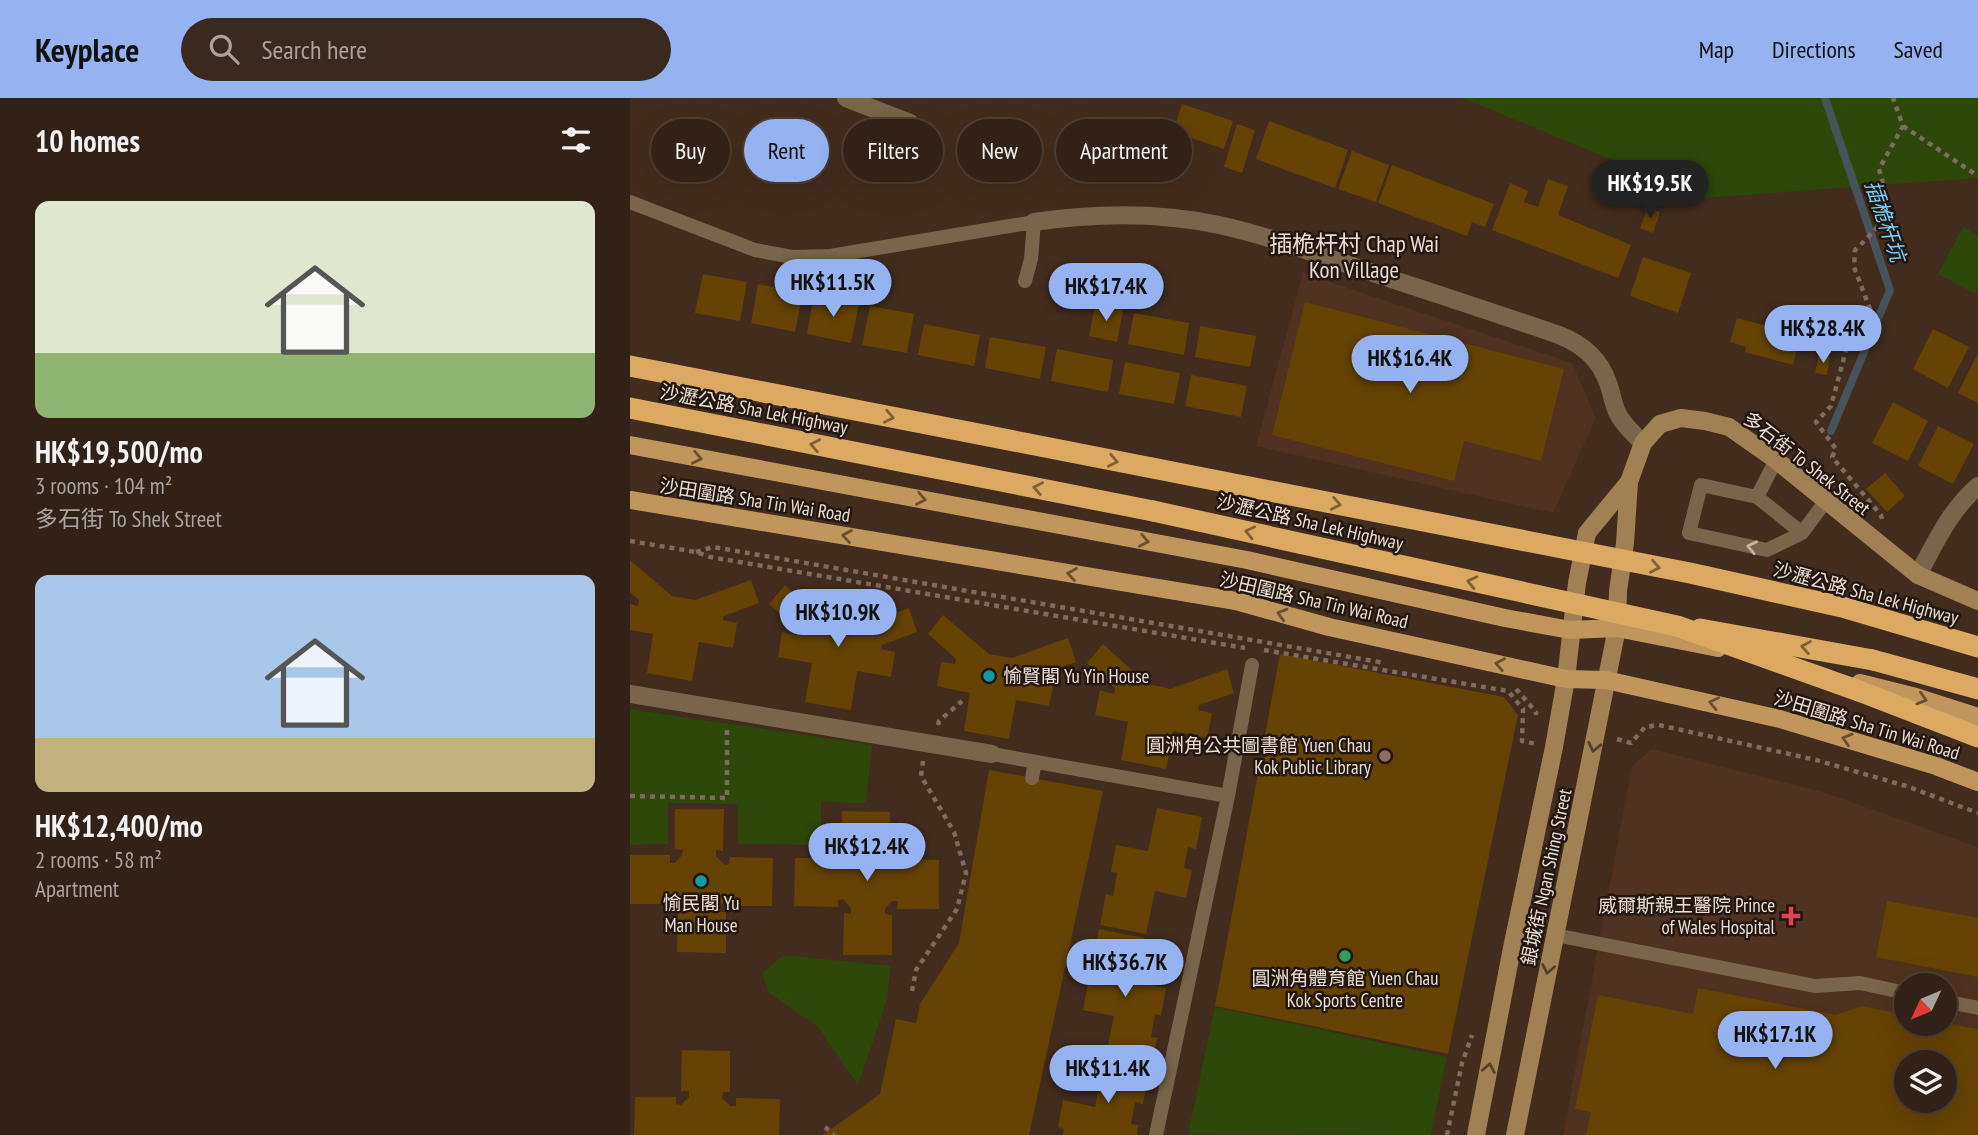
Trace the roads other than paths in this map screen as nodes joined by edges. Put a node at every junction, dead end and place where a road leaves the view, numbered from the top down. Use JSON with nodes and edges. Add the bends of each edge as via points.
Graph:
{"nodes":[{"id":1,"x":846,"y":98,"type":"edge"},
{"id":2,"x":900,"y":119,"type":"edge"},
{"id":3,"x":630,"y":202,"type":"edge"},
{"id":4,"x":1034,"y":222,"type":"junction"},
{"id":5,"x":1025,"y":281,"type":"dead end"},
{"id":6,"x":630,"y":366,"type":"edge"},
{"id":7,"x":630,"y":408,"type":"edge"},
{"id":8,"x":1643,"y":443,"type":"junction"},
{"id":9,"x":630,"y":445,"type":"edge"},
{"id":10,"x":1776,"y":460,"type":"junction"},
{"id":11,"x":1629,"y":482,"type":"junction"},
{"id":12,"x":1978,"y":486,"type":"edge"},
{"id":13,"x":1757,"y":497,"type":"junction"},
{"id":14,"x":630,"y":500,"type":"edge"},
{"id":15,"x":1825,"y":502,"type":"junction"},
{"id":16,"x":1802,"y":533,"type":"junction"},
{"id":17,"x":1918,"y":575,"type":"junction"},
{"id":18,"x":1978,"y":601,"type":"edge"},
{"id":19,"x":1677,"y":626,"type":"junction"},
{"id":20,"x":1617,"y":628,"type":"junction"},
{"id":21,"x":1570,"y":630,"type":"junction"},
{"id":22,"x":1978,"y":647,"type":"edge"},
{"id":23,"x":1252,"y":665,"type":"dead end"},
{"id":24,"x":1566,"y":678,"type":"junction"},
{"id":25,"x":1606,"y":680,"type":"junction"},
{"id":26,"x":1978,"y":689,"type":"edge"},
{"id":27,"x":630,"y":694,"type":"edge"},
{"id":28,"x":1978,"y":717,"type":"edge"},
{"id":29,"x":1978,"y":737,"type":"edge"},
{"id":30,"x":992,"y":754,"type":"joint"},
{"id":31,"x":1035,"y":762,"type":"junction"},
{"id":32,"x":1032,"y":778,"type":"dead end"},
{"id":33,"x":1978,"y":782,"type":"edge"},
{"id":34,"x":1228,"y":796,"type":"junction"},
{"id":35,"x":1555,"y":935,"type":"junction"},
{"id":36,"x":1894,"y":990,"type":"edge"},
{"id":37,"x":1957,"y":1004,"type":"edge"},
{"id":38,"x":1978,"y":1008,"type":"edge"},
{"id":39,"x":1156,"y":1135,"type":"edge"},
{"id":40,"x":1476,"y":1135,"type":"edge"},
{"id":41,"x":1515,"y":1135,"type":"edge"}],
"edges":[{"from":1,"to":2,"type":"street"},
{"from":3,"to":4,"type":"lane","via":[[755,250],[792,257],[830,256]]},
{"from":4,"to":5,"type":"lane"},
{"from":4,"to":8,"type":"street","via":[[1127,215],[1220,225],[1559,335],[1592,356],[1608,382],[1623,423]]},
{"from":6,"to":22,"type":"highway","name":"沙瀝公路 Sha Lek Highway","one_way":true,"bridge":true,"via":[[1690,573],[1842,607]]},
{"from":19,"to":7,"type":"highway","name":"沙瀝公路 Sha Lek Highway","one_way":true,"bridge":true,"via":[[1153,511]]},
{"from":8,"to":10,"type":"street","name":"多石街 To Shek Street","via":[[1660,424],[1681,418],[1705,421],[1729,427]]},
{"from":8,"to":11,"type":"street"},
{"from":9,"to":21,"type":"main road","name":"沙田圍路 Sha Tin Wai Road","one_way":true,"via":[[1247,560]]},
{"from":10,"to":13,"type":"lane"},
{"from":10,"to":15,"type":"street","name":"多石街 To Shek Street"},
{"from":11,"to":20,"type":"street"},
{"from":11,"to":21,"type":"street","via":[[1587,533]]},
{"from":12,"to":17,"type":"street","via":[[1955,510]]},
{"from":13,"to":16,"type":"lane"},
{"from":16,"to":13,"type":"lane","one_way":true,"via":[[1766,550],[1689,533],[1701,485]]},
{"from":24,"to":14,"type":"main road","name":"沙田圍路 Sha Tin Wai Road","one_way":true,"via":[[1329,627],[1236,601]]},
{"from":15,"to":16,"type":"lane"},
{"from":15,"to":17,"type":"street","name":"多石街 To Shek Street"},
{"from":17,"to":18,"type":"street","name":"多石街 To Shek Street"},
{"from":26,"to":19,"type":"highway","name":"沙瀝公路 Sha Lek Highway","one_way":true,"bridge":true,"via":[[1873,660]]},
{"from":19,"to":29,"type":"highway","bridge":true},
{"from":20,"to":21,"type":"main road","name":"沙田圍路 Sha Tin Wai Road"},
{"from":20,"to":25,"type":"street","name":"銀城街 Ngan Shing Street"},
{"from":20,"to":28,"type":"main road","name":"沙田圍路 Sha Tin Wai Road","one_way":true,"via":[[1752,655]]},
{"from":21,"to":24,"type":"street","name":"銀城街 Ngan Shing Street"},
{"from":23,"to":34,"type":"lane"},
{"from":24,"to":25,"type":"main road","name":"沙田圍路 Sha Tin Wai Road"},
{"from":40,"to":24,"type":"street","name":"銀城街 Ngan Shing Street","one_way":true},
{"from":33,"to":25,"type":"main road","name":"沙田圍路 Sha Tin Wai Road","one_way":true,"via":[[1780,719]]},
{"from":25,"to":35,"type":"street","name":"銀城街 Ngan Shing Street","one_way":true},
{"from":27,"to":30,"type":"street"},
{"from":30,"to":31,"type":"lane"},
{"from":31,"to":32,"type":"lane"},
{"from":31,"to":34,"type":"lane"},
{"from":34,"to":39,"type":"lane"},
{"from":35,"to":36,"type":"lane","via":[[1815,986],[1860,983]]},
{"from":35,"to":41,"type":"street","name":"銀城街 Ngan Shing Street","one_way":true},
{"from":37,"to":38,"type":"lane"}]}
